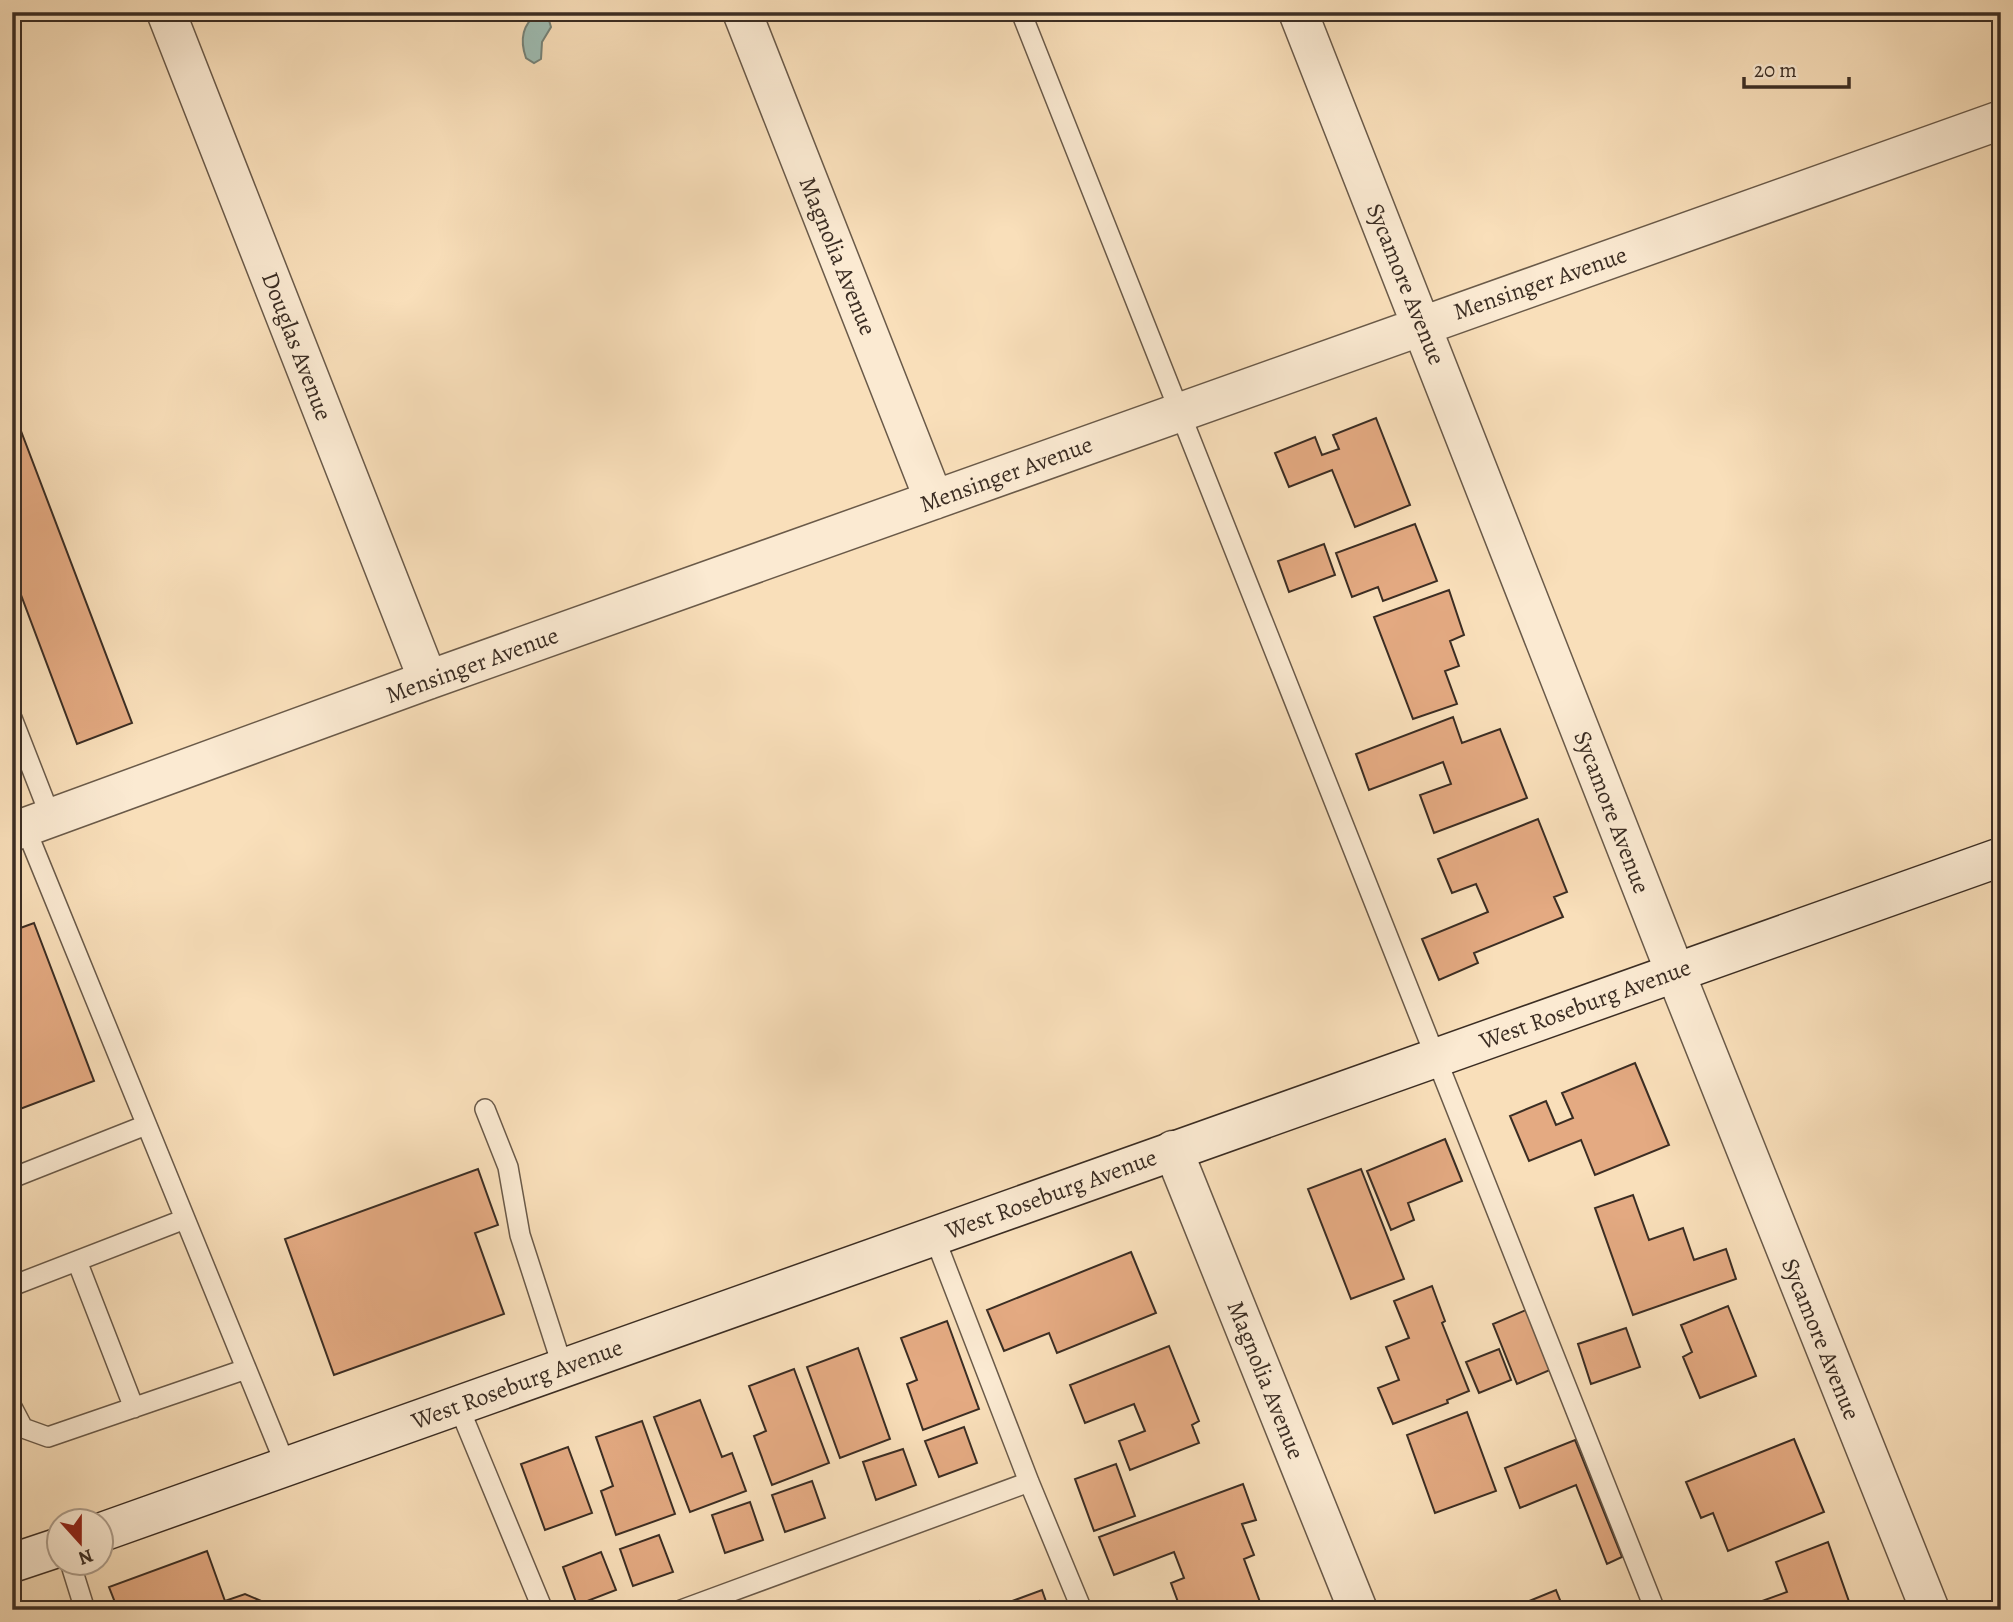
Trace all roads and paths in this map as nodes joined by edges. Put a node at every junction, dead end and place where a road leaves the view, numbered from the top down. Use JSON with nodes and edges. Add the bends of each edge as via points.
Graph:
{"nodes":[{"id":1,"x":166,"y":12,"type":"edge"},
{"id":2,"x":742,"y":12,"type":"edge"},
{"id":3,"x":1021,"y":12,"type":"edge"},
{"id":4,"x":1298,"y":12,"type":"edge"},
{"id":5,"x":2001,"y":120,"type":"edge"},
{"id":6,"x":1422,"y":325,"type":"junction"},
{"id":7,"x":1180,"y":412,"type":"junction"},
{"id":8,"x":934,"y":500,"type":"junction"},
{"id":9,"x":428,"y":680,"type":"junction"},
{"id":10,"x":12,"y":718,"type":"edge"},
{"id":11,"x":30,"y":825,"type":"edge"},
{"id":12,"x":2001,"y":857,"type":"edge"},
{"id":13,"x":1675,"y":972,"type":"junction"},
{"id":14,"x":1435,"y":1057,"type":"junction"},
{"id":15,"x":485,"y":1109,"type":"dead end"},
{"id":16,"x":146,"y":1125,"type":"junction"},
{"id":17,"x":1173,"y":1150,"type":"junction"},
{"id":18,"x":12,"y":1178,"type":"edge"},
{"id":19,"x":185,"y":1219,"type":"junction"},
{"id":20,"x":934,"y":1236,"type":"junction"},
{"id":21,"x":77,"y":1261,"type":"junction"},
{"id":22,"x":12,"y":1286,"type":"edge"},
{"id":23,"x":564,"y":1368,"type":"junction"},
{"id":24,"x":246,"y":1369,"type":"junction"},
{"id":25,"x":458,"y":1405,"type":"junction"},
{"id":26,"x":12,"y":1407,"type":"edge"},
{"id":27,"x":134,"y":1408,"type":"junction"},
{"id":28,"x":286,"y":1466,"type":"junction"},
{"id":29,"x":1029,"y":1482,"type":"junction"},
{"id":30,"x":116,"y":1527,"type":"edge"},
{"id":31,"x":46,"y":1552,"type":"edge"},
{"id":32,"x":12,"y":1563,"type":"edge"},
{"id":33,"x":74,"y":1576,"type":"edge"},
{"id":34,"x":85,"y":1610,"type":"edge"},
{"id":35,"x":543,"y":1610,"type":"edge"},
{"id":36,"x":681,"y":1610,"type":"edge"},
{"id":37,"x":1082,"y":1610,"type":"edge"},
{"id":38,"x":1358,"y":1610,"type":"edge"},
{"id":39,"x":1655,"y":1610,"type":"edge"},
{"id":40,"x":1930,"y":1610,"type":"edge"}],
"edges":[{"from":1,"to":9,"type":"street","name":"Douglas Avenue"},
{"from":2,"to":8,"type":"street","name":"Magnolia Avenue"},
{"from":3,"to":7,"type":"lane"},
{"from":4,"to":6,"type":"street","name":"Sycamore Avenue"},
{"from":5,"to":6,"type":"street","name":"Mensinger Avenue"},
{"from":6,"to":7,"type":"street","name":"Mensinger Avenue"},
{"from":6,"to":13,"type":"street","name":"Sycamore Avenue"},
{"from":7,"to":8,"type":"street","name":"Mensinger Avenue"},
{"from":7,"to":14,"type":"lane"},
{"from":8,"to":9,"type":"street","name":"Mensinger Avenue"},
{"from":9,"to":11,"type":"street","name":"Mensinger Avenue"},
{"from":10,"to":11,"type":"lane"},
{"from":11,"to":16,"type":"lane"},
{"from":12,"to":13,"type":"street","name":"West Roseburg Avenue"},
{"from":13,"to":14,"type":"street","name":"West Roseburg Avenue"},
{"from":13,"to":40,"type":"street","name":"Sycamore Avenue"},
{"from":14,"to":17,"type":"street","name":"West Roseburg Avenue"},
{"from":14,"to":39,"type":"lane"},
{"from":15,"to":23,"type":"lane","via":[[508,1167],[520,1235]]},
{"from":16,"to":18,"type":"lane"},
{"from":16,"to":19,"type":"lane"},
{"from":17,"to":20,"type":"street","name":"West Roseburg Avenue"},
{"from":17,"to":38,"type":"street","name":"Magnolia Avenue"},
{"from":19,"to":21,"type":"lane"},
{"from":19,"to":24,"type":"lane"},
{"from":20,"to":23,"type":"street","name":"West Roseburg Avenue"},
{"from":20,"to":29,"type":"lane"},
{"from":21,"to":22,"type":"lane"},
{"from":21,"to":27,"type":"lane"},
{"from":23,"to":25,"type":"street","name":"West Roseburg Avenue"},
{"from":24,"to":27,"type":"lane"},
{"from":24,"to":28,"type":"lane"},
{"from":25,"to":28,"type":"street","name":"West Roseburg Avenue"},
{"from":25,"to":35,"type":"lane"},
{"from":26,"to":27,"type":"lane","via":[[23,1428],[48,1437]]},
{"from":28,"to":30,"type":"street","name":"West Roseburg Avenue"},
{"from":29,"to":36,"type":"lane"},
{"from":29,"to":37,"type":"lane"},
{"from":31,"to":32,"type":"street"},
{"from":33,"to":34,"type":"lane"}]}
